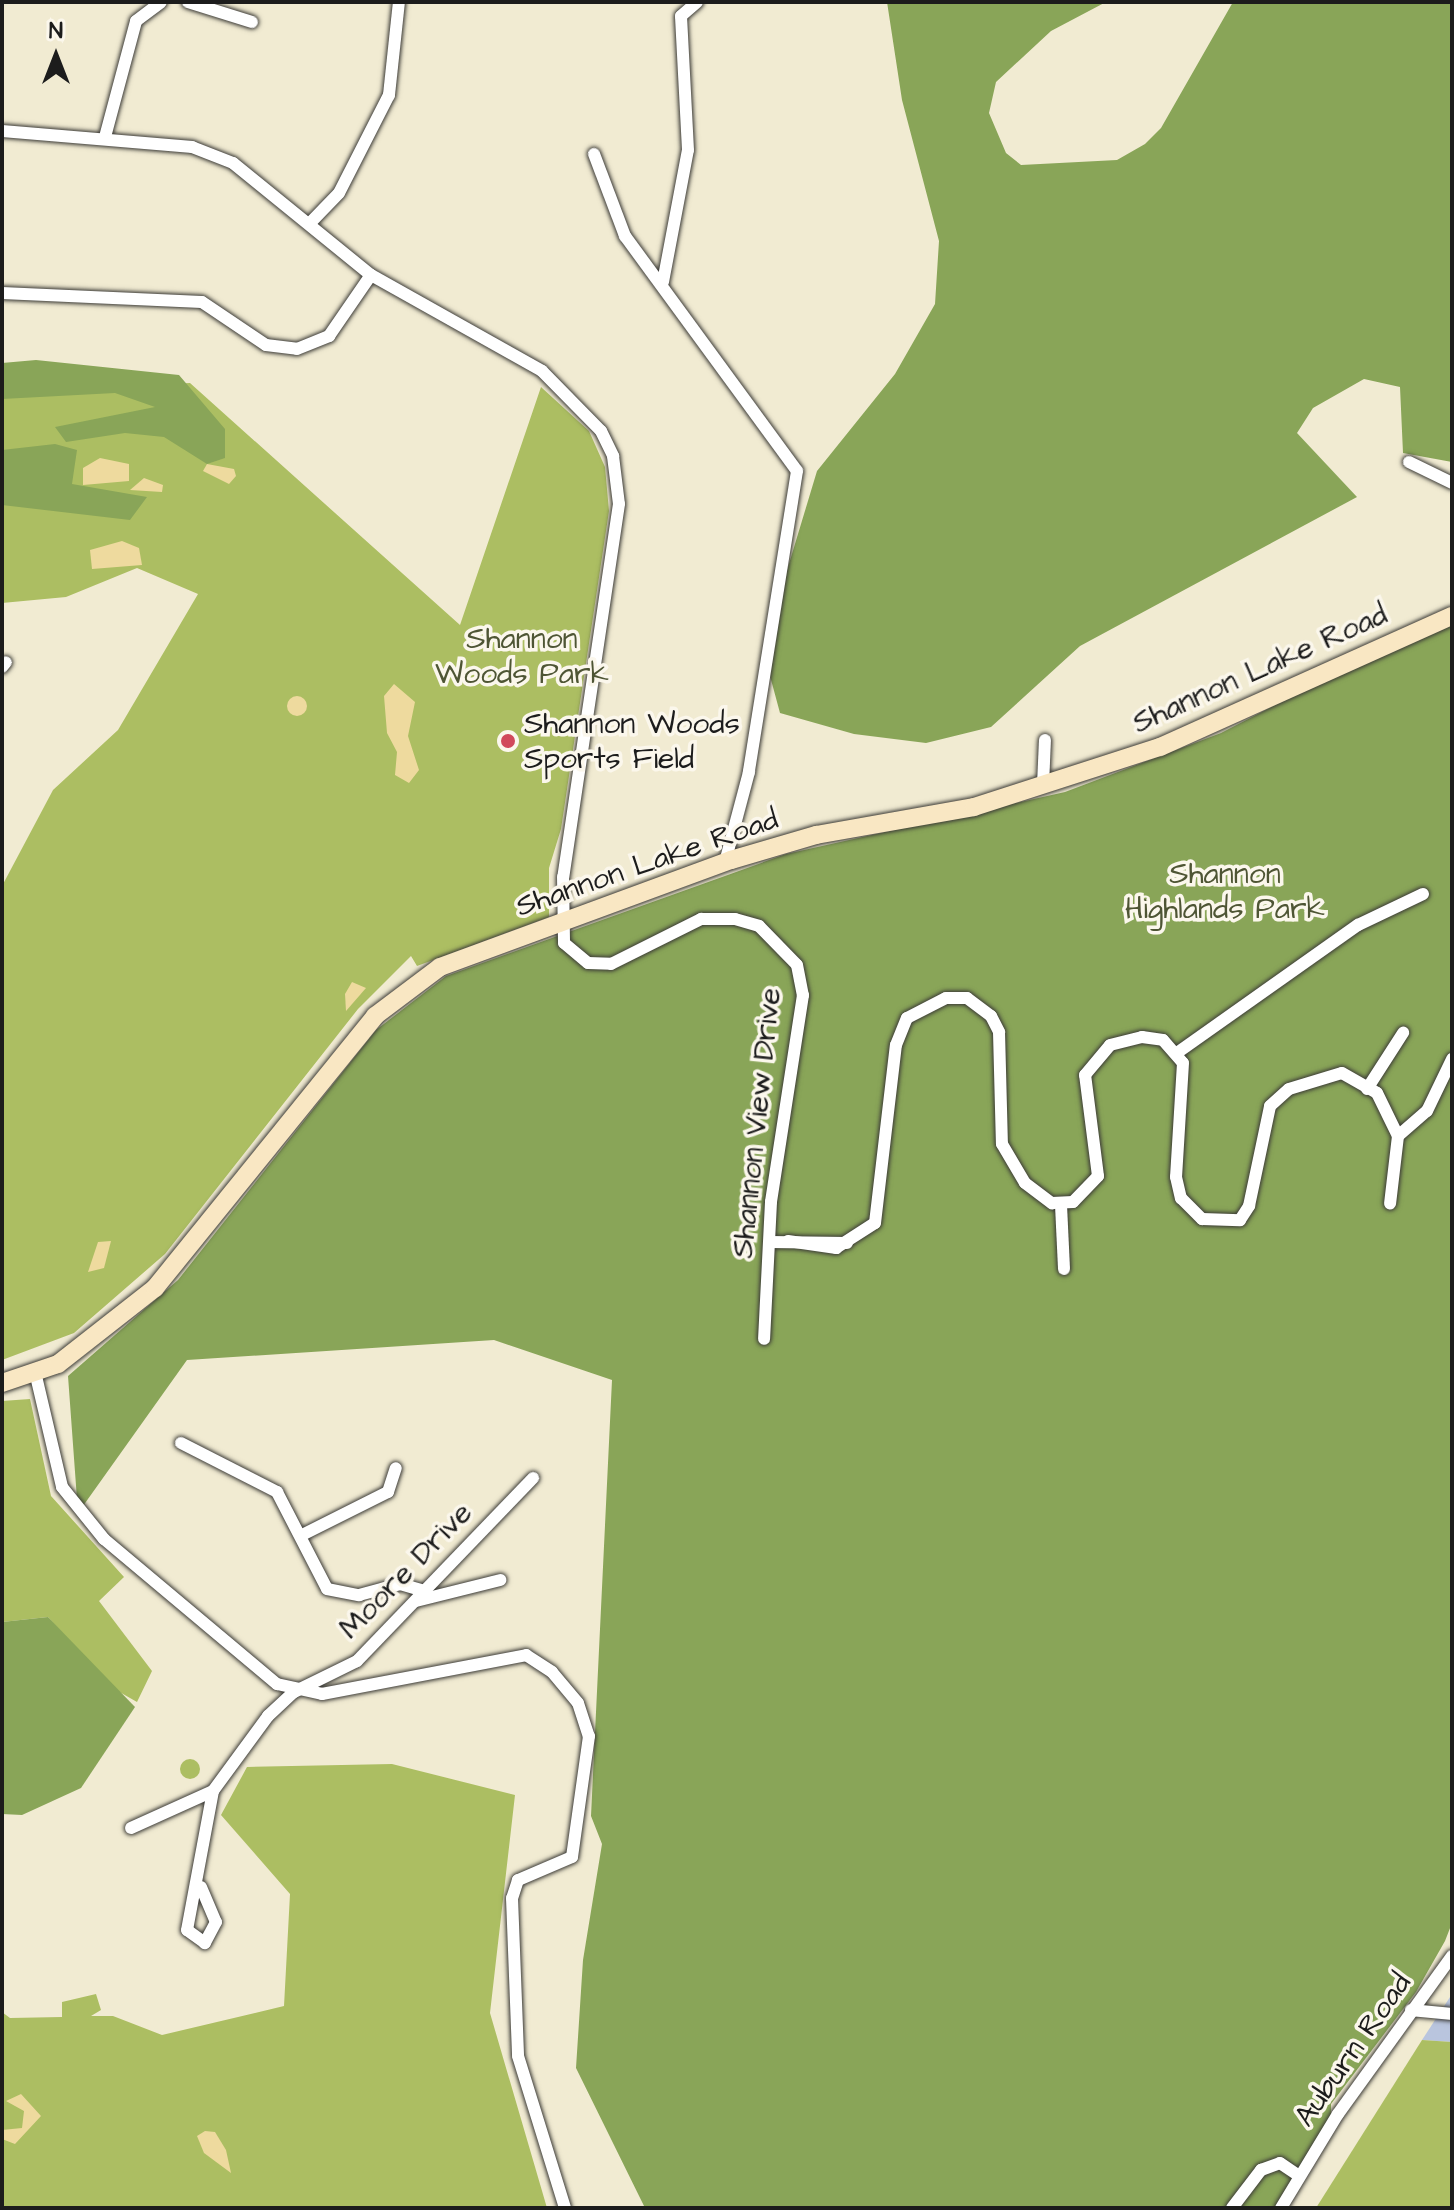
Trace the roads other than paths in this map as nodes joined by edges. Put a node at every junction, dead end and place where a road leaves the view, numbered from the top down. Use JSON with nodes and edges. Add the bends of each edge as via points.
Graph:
{"nodes":[{"id":1,"x":161,"y":2,"type":"edge"},
{"id":2,"x":188,"y":2,"type":"edge"},
{"id":3,"x":399,"y":2,"type":"edge"},
{"id":4,"x":697,"y":2,"type":"edge"},
{"id":5,"x":252,"y":22,"type":"dead end"},
{"id":6,"x":2,"y":131,"type":"edge"},
{"id":7,"x":105,"y":137,"type":"junction"},
{"id":8,"x":594,"y":154,"type":"dead end"},
{"id":9,"x":311,"y":222,"type":"junction"},
{"id":10,"x":371,"y":275,"type":"junction"},
{"id":11,"x":663,"y":282,"type":"junction"},
{"id":12,"x":2,"y":293,"type":"edge"},
{"id":13,"x":1409,"y":462,"type":"dead end"},
{"id":14,"x":1452,"y":483,"type":"edge"},
{"id":15,"x":1452,"y":616,"type":"edge"},
{"id":16,"x":1045,"y":740,"type":"dead end"},
{"id":17,"x":1043,"y":785,"type":"junction"},
{"id":18,"x":725,"y":862,"type":"junction"},
{"id":19,"x":1423,"y":894,"type":"dead end"},
{"id":20,"x":564,"y":921,"type":"junction"},
{"id":21,"x":1403,"y":1033,"type":"dead end"},
{"id":22,"x":1177,"y":1053,"type":"junction"},
{"id":23,"x":1452,"y":1059,"type":"edge"},
{"id":24,"x":1367,"y":1089,"type":"junction"},
{"id":25,"x":1398,"y":1136,"type":"junction"},
{"id":26,"x":1390,"y":1204,"type":"dead end"},
{"id":27,"x":1061,"y":1205,"type":"junction"},
{"id":28,"x":770,"y":1242,"type":"junction"},
{"id":29,"x":1064,"y":1269,"type":"dead end"},
{"id":30,"x":764,"y":1339,"type":"dead end"},
{"id":31,"x":36,"y":1376,"type":"junction"},
{"id":32,"x":2,"y":1383,"type":"edge"},
{"id":33,"x":181,"y":1443,"type":"dead end"},
{"id":34,"x":396,"y":1468,"type":"dead end"},
{"id":35,"x":533,"y":1478,"type":"dead end"},
{"id":36,"x":304,"y":1534,"type":"junction"},
{"id":37,"x":500,"y":1580,"type":"dead end"},
{"id":38,"x":420,"y":1596,"type":"junction"},
{"id":39,"x":294,"y":1692,"type":"junction"},
{"id":40,"x":213,"y":1791,"type":"junction"},
{"id":41,"x":131,"y":1828,"type":"dead end"},
{"id":42,"x":201,"y":1887,"type":"dead end"},
{"id":43,"x":1452,"y":1956,"type":"edge"},
{"id":44,"x":1411,"y":2010,"type":"junction"},
{"id":45,"x":1452,"y":2014,"type":"edge"},
{"id":46,"x":1299,"y":2176,"type":"junction"},
{"id":47,"x":565,"y":2208,"type":"edge"},
{"id":48,"x":1232,"y":2208,"type":"edge"},
{"id":49,"x":1281,"y":2208,"type":"edge"}],
"edges":[{"from":1,"to":7,"type":"street","via":[[136,21]]},
{"from":2,"to":5,"type":"street"},
{"from":3,"to":9,"type":"street","via":[[389,95],[339,193]]},
{"from":4,"to":11,"type":"street","via":[[681,16],[688,150]]},
{"from":6,"to":7,"type":"street"},
{"from":7,"to":9,"type":"street","via":[[192,147],[233,163]]},
{"from":8,"to":11,"type":"street","via":[[610,211]]},
{"from":9,"to":10,"type":"street"},
{"from":10,"to":12,"type":"street","via":[[329,336],[297,349],[266,345],[202,302]]},
{"from":10,"to":20,"type":"street","via":[[542,371],[587,411],[613,456],[619,504],[563,877]]},
{"from":11,"to":18,"type":"street","via":[[797,471],[749,772]]},
{"from":13,"to":14,"type":"street"},
{"from":15,"to":17,"type":"main road","name":"Shannon Lake Road","via":[[1220,723]]},
{"from":16,"to":17,"type":"street"},
{"from":17,"to":18,"type":"main road","name":"Shannon Lake Road","via":[[974,807],[816,835]]},
{"from":18,"to":20,"type":"main road","name":"Shannon Lake Road"},
{"from":19,"to":22,"type":"street","via":[[1358,925]]},
{"from":20,"to":28,"type":"street","name":"Shannon View Drive","via":[[564,943],[588,963],[611,964],[701,919],[759,926],[789,952],[803,995]]},
{"from":20,"to":31,"type":"main road","name":"Shannon Lake Road","via":[[466,955],[396,997],[182,1260],[119,1320]]},
{"from":21,"to":24,"type":"street"},
{"from":22,"to":24,"type":"street","via":[[1186,1078],[1176,1177],[1191,1211],[1219,1224],[1240,1220],[1249,1206],[1270,1106],[1289,1089],[1342,1073]]},
{"from":22,"to":27,"type":"street","via":[[1163,1040],[1125,1037],[1096,1056],[1083,1093],[1098,1176],[1088,1192]]},
{"from":23,"to":25,"type":"street","via":[[1427,1111]]},
{"from":24,"to":25,"type":"street"},
{"from":25,"to":26,"type":"street"},
{"from":27,"to":28,"type":"street","via":[[1036,1195],[1002,1144],[999,1032],[991,1016],[967,998],[946,998],[923,1004],[901,1031],[875,1223],[847,1243],[814,1247]]},
{"from":27,"to":29,"type":"street"},
{"from":28,"to":30,"type":"street","name":"Shannon View Drive"},
{"from":31,"to":32,"type":"main road","name":"Shannon Lake Road"},
{"from":31,"to":39,"type":"street","via":[[62,1487],[104,1539]]},
{"from":33,"to":36,"type":"street","via":[[277,1492]]},
{"from":34,"to":36,"type":"street","via":[[388,1492]]},
{"from":35,"to":38,"type":"street","name":"Moore Drive"},
{"from":36,"to":38,"type":"street","via":[[327,1589],[359,1595],[400,1584]]},
{"from":37,"to":38,"type":"street"},
{"from":38,"to":39,"type":"street","name":"Moore Drive","via":[[357,1661]]},
{"from":39,"to":40,"type":"street","name":"Moore Drive"},
{"from":39,"to":47,"type":"street","via":[[396,1685],[494,1656],[526,1655],[552,1672],[585,1725],[572,1857],[518,1880],[512,1898],[518,2056]]},
{"from":40,"to":41,"type":"street"},
{"from":40,"to":42,"type":"street"},
{"from":43,"to":44,"type":"street","name":"Auburn Road"},
{"from":44,"to":45,"type":"street"},
{"from":44,"to":46,"type":"street","name":"Auburn Road"},
{"from":46,"to":48,"type":"street","name":"Auburn Road","via":[[1280,2163],[1261,2170]]},
{"from":46,"to":49,"type":"street","name":"Auburn Road"}]}
